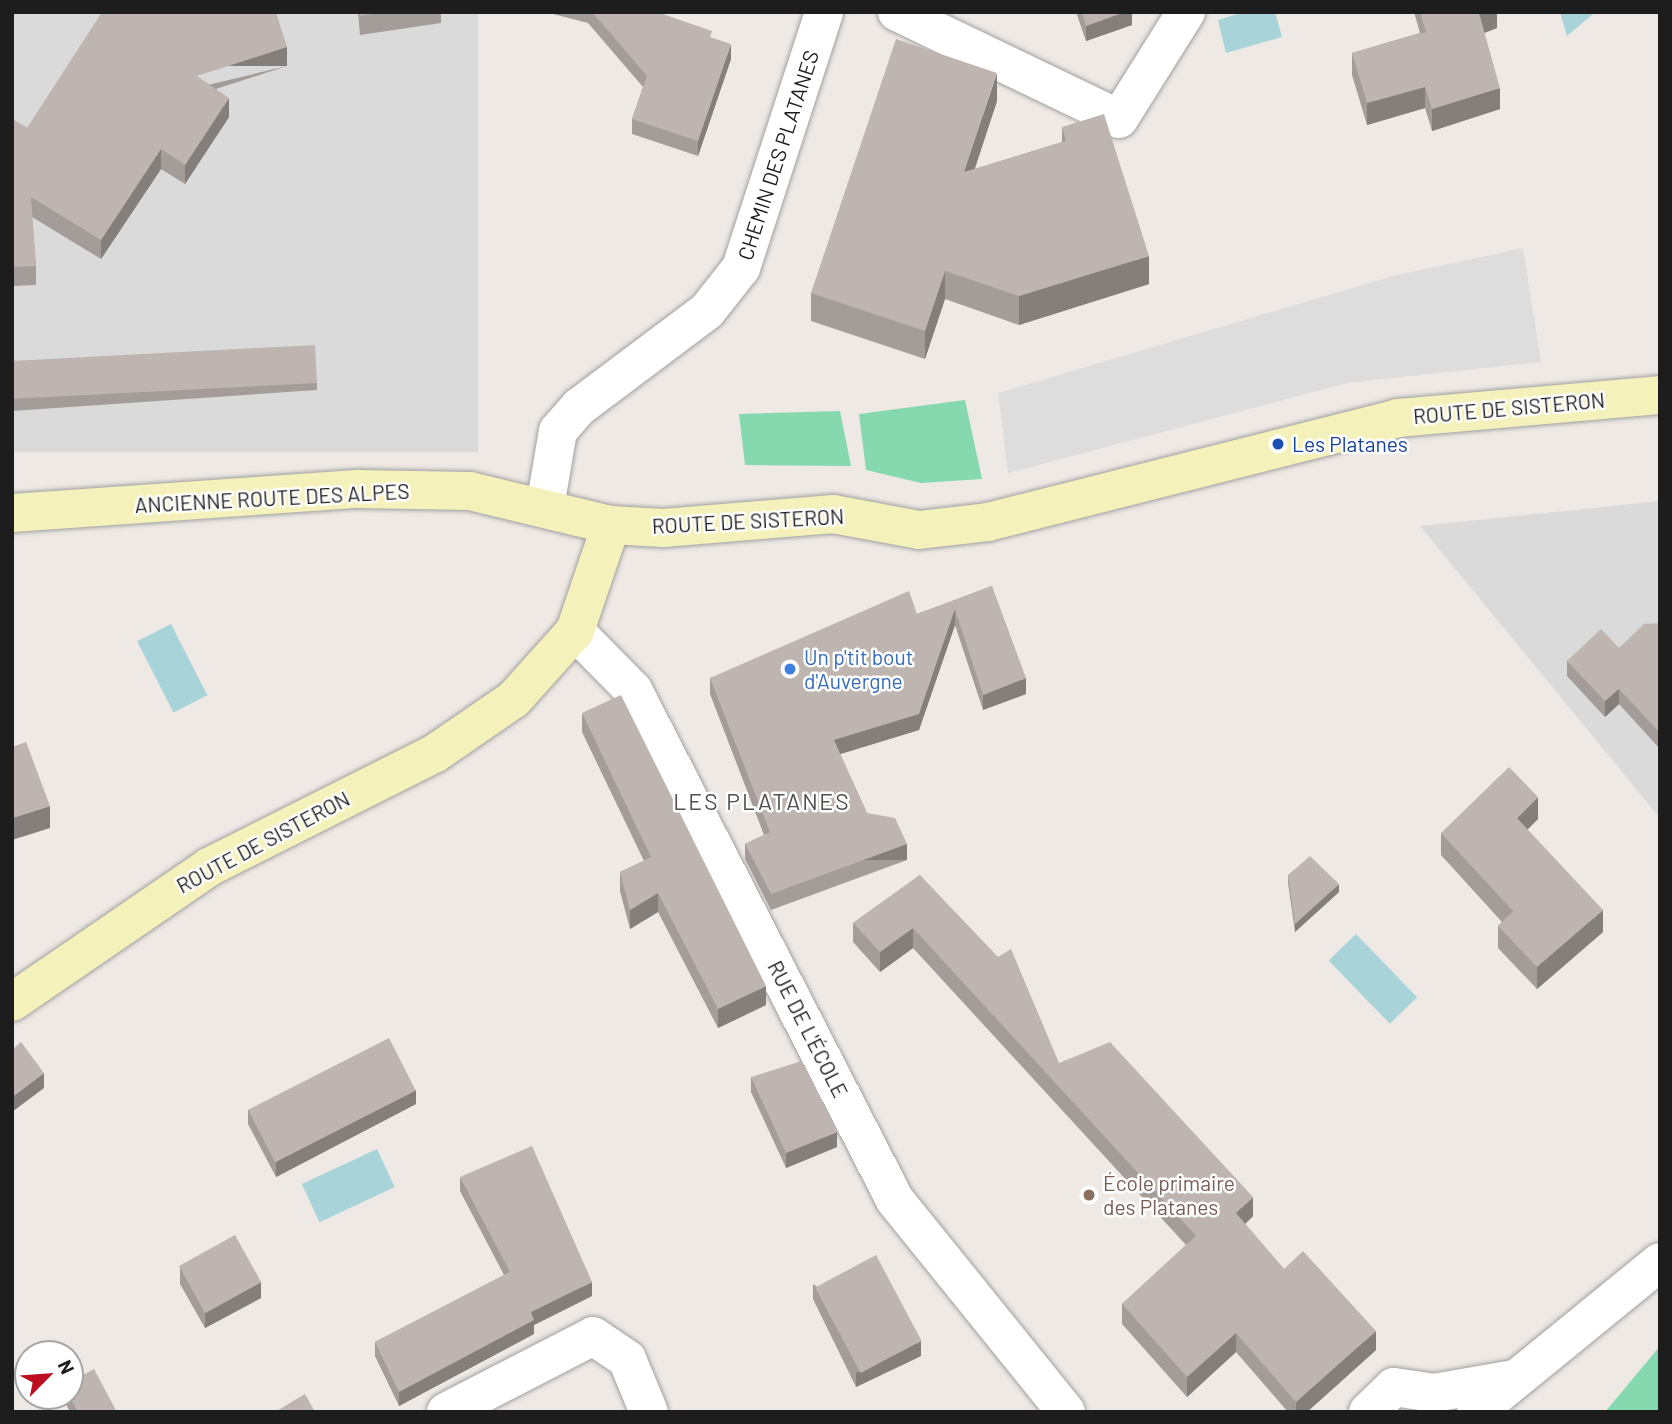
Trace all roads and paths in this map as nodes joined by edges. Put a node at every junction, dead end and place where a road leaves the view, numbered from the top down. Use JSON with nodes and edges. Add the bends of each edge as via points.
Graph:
{"nodes":[{"id":1,"x":824,"y":12,"type":"edge"},
{"id":2,"x":897,"y":12,"type":"edge"},
{"id":3,"x":1186,"y":12,"type":"edge"},
{"id":4,"x":1660,"y":395,"type":"edge"},
{"id":5,"x":545,"y":508,"type":"junction"},
{"id":6,"x":12,"y":513,"type":"edge"},
{"id":7,"x":611,"y":525,"type":"junction"},
{"id":8,"x":575,"y":631,"type":"junction"},
{"id":9,"x":12,"y":1002,"type":"edge"},
{"id":10,"x":1660,"y":1262,"type":"edge"},
{"id":11,"x":1522,"y":1377,"type":"junction"},
{"id":12,"x":446,"y":1412,"type":"edge"},
{"id":13,"x":649,"y":1412,"type":"edge"},
{"id":14,"x":1066,"y":1412,"type":"edge"},
{"id":15,"x":1368,"y":1412,"type":"edge"},
{"id":16,"x":1476,"y":1412,"type":"edge"}],
"edges":[{"from":1,"to":5,"type":"street","name":"CHEMIN DES PLATANES","via":[[741,268],[707,311],[579,407],[558,432]]},
{"from":2,"to":3,"type":"street","via":[[1119,119]]},
{"from":4,"to":7,"type":"main road","name":"ROUTE DE SISTERON","via":[[1398,418],[988,522],[942,528],[900,529],[833,514],[663,528]]},
{"from":5,"to":6,"type":"main road","name":"ANCIENNE ROUTE DES ALPES","via":[[470,491],[357,489]]},
{"from":5,"to":7,"type":"main road","name":"ANCIENNE ROUTE DES ALPES"},
{"from":7,"to":8,"type":"main road","name":"ROUTE DE SISTERON"},
{"from":8,"to":9,"type":"main road","name":"ROUTE DE SISTERON","via":[[514,699],[434,754],[209,867]]},
{"from":8,"to":14,"type":"street","name":"RUE DE L'ÉCOLE","via":[[633,690],[895,1200]]},
{"from":10,"to":11,"type":"street"},
{"from":11,"to":15,"type":"street","via":[[1434,1394],[1394,1387]]},
{"from":11,"to":16,"type":"street"},
{"from":12,"to":13,"type":"street","via":[[593,1336],[627,1359]]}]}
